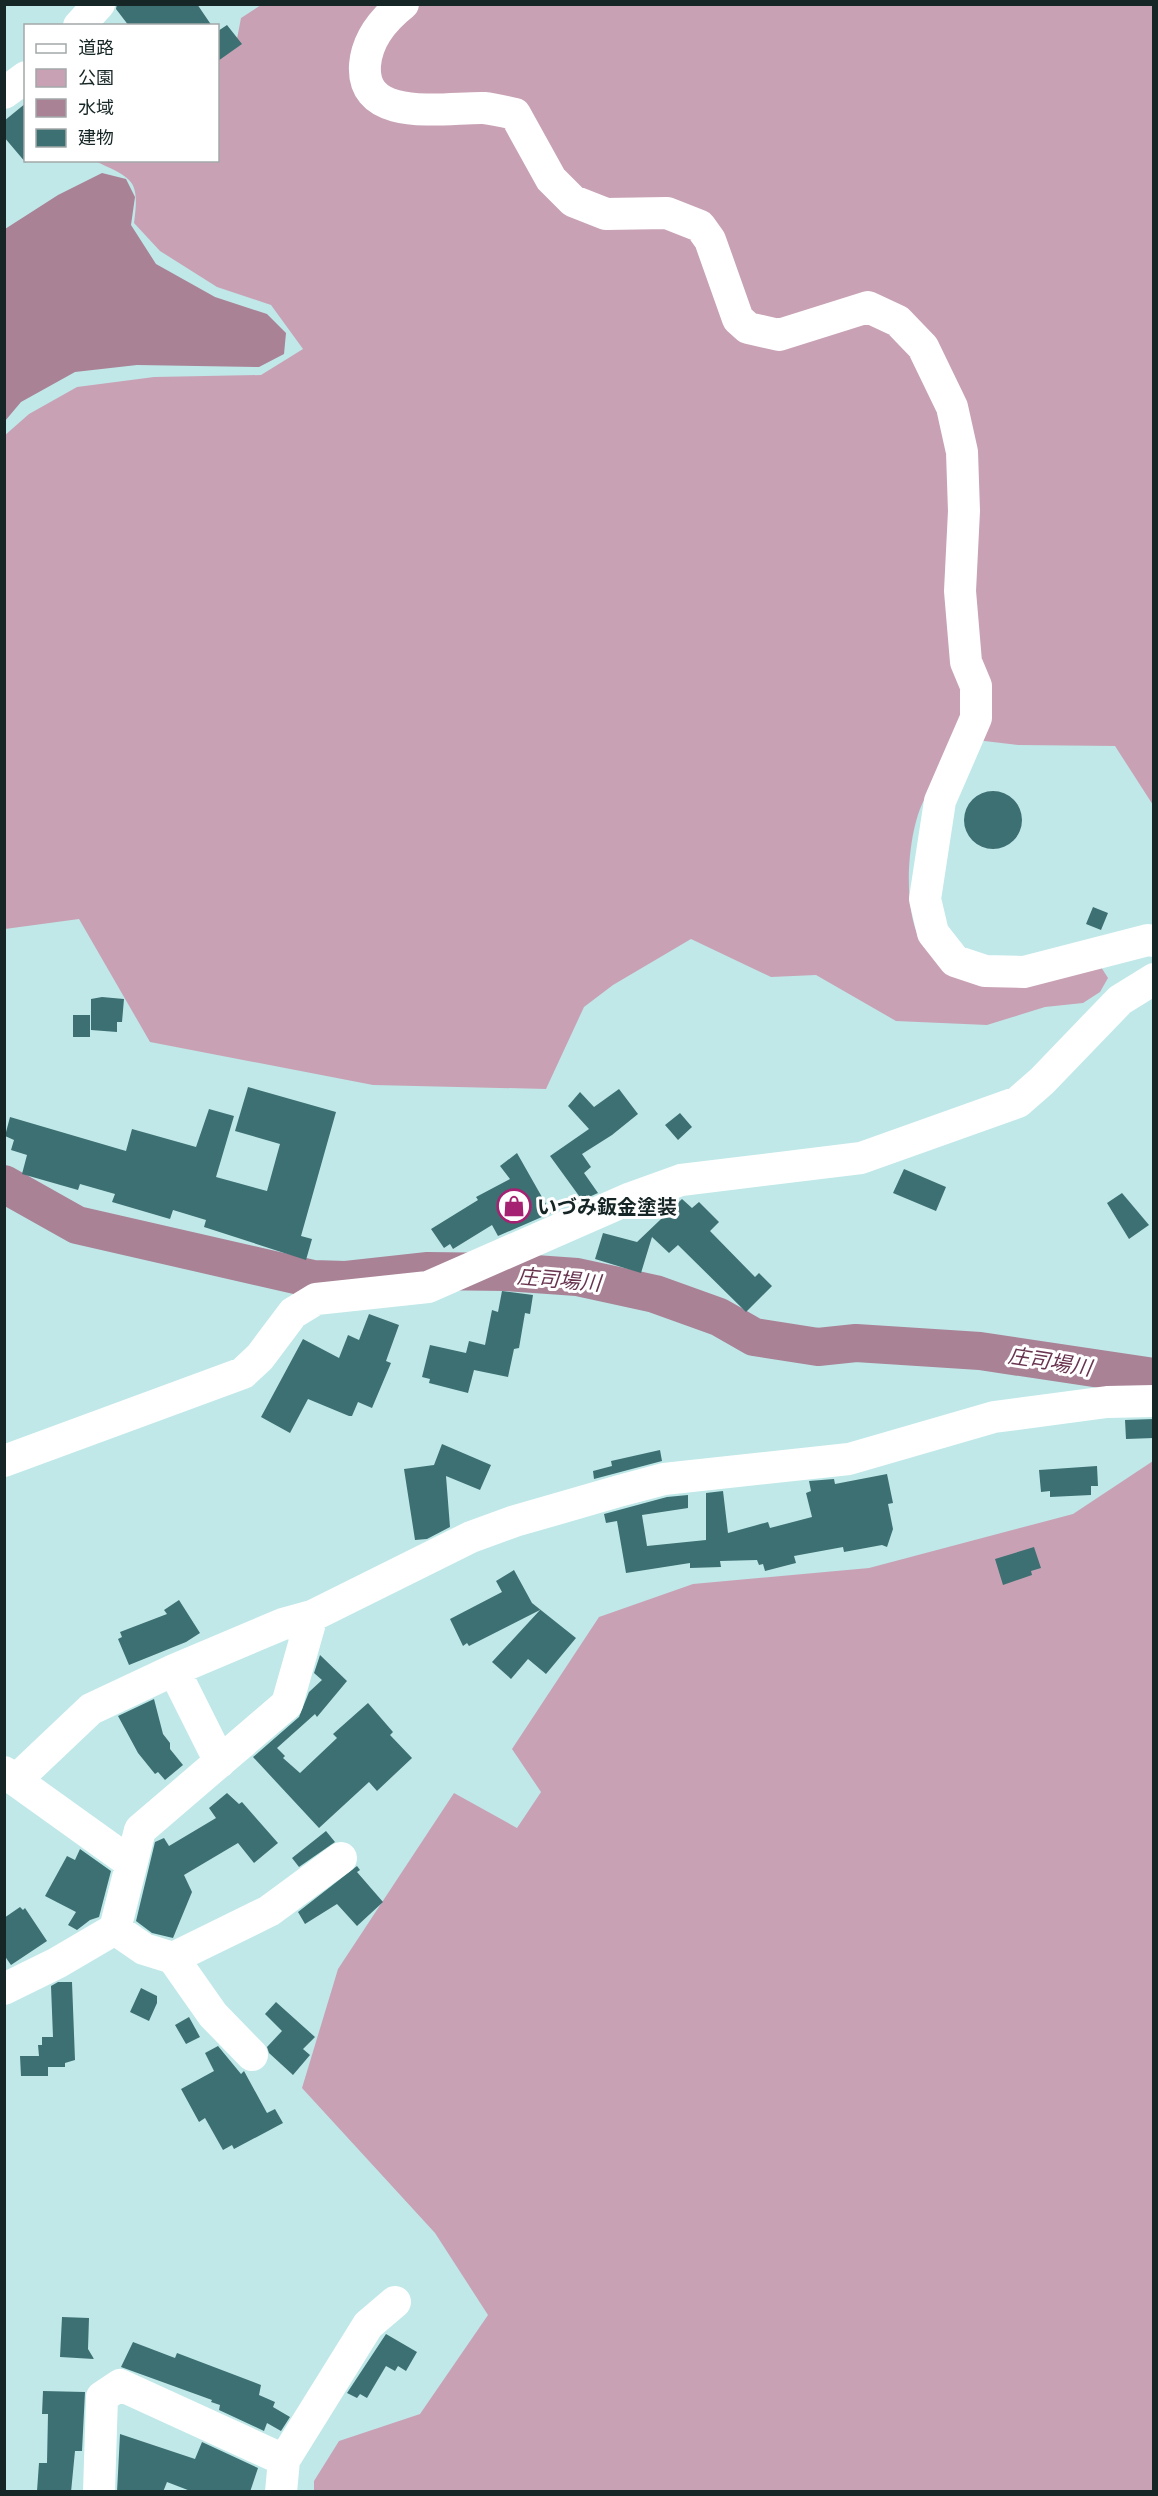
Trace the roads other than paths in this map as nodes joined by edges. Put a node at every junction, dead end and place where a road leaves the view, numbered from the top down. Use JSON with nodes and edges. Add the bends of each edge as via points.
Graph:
{"nodes":[{"id":1,"x":99,"y":4,"type":"edge"},
{"id":2,"x":403,"y":4,"type":"edge"},
{"id":3,"x":81,"y":24,"type":"edge"},
{"id":4,"x":24,"y":78,"type":"edge"},
{"id":5,"x":4,"y":93,"type":"edge"},
{"id":6,"x":1154,"y":941,"type":"edge"},
{"id":7,"x":1154,"y":979,"type":"edge"},
{"id":8,"x":1149,"y":1393,"type":"edge"},
{"id":9,"x":4,"y":1461,"type":"edge"},
{"id":10,"x":312,"y":1616,"type":"junction"},
{"id":11,"x":174,"y":1670,"type":"junction"},
{"id":12,"x":220,"y":1762,"type":"junction"},
{"id":13,"x":10,"y":1776,"type":"edge"},
{"id":14,"x":341,"y":1858,"type":"dead end"},
{"id":15,"x":132,"y":1863,"type":"junction"},
{"id":16,"x":115,"y":1929,"type":"junction"},
{"id":17,"x":173,"y":1958,"type":"junction"},
{"id":18,"x":4,"y":1989,"type":"edge"},
{"id":19,"x":252,"y":2055,"type":"dead end"},
{"id":20,"x":395,"y":2302,"type":"dead end"},
{"id":21,"x":284,"y":2460,"type":"junction"},
{"id":22,"x":99,"y":2492,"type":"edge"},
{"id":23,"x":281,"y":2492,"type":"edge"}],
"edges":[{"from":1,"to":3,"type":"street"},
{"from":2,"to":6,"type":"street","via":[[372,38],[366,57],[364,81],[375,98],[410,110],[486,108],[515,114],[551,179],[573,201],[606,214],[667,213],[700,226],[710,240],[738,319],[748,328],[779,335],[868,307],[898,321],[923,347],[952,407],[962,452],[962,626],[966,662],[976,686],[976,718],[940,801],[925,899],[933,933],[955,961],[985,971],[1024,972]]},
{"from":4,"to":5,"type":"street"},
{"from":7,"to":9,"type":"street","via":[[1120,1000],[1018,1102],[861,1158],[681,1180],[428,1287],[316,1299],[293,1313],[243,1373]]},
{"from":8,"to":10,"type":"street","via":[[994,1417],[849,1459],[664,1479],[471,1537]]},
{"from":10,"to":11,"type":"street","via":[[283,1624]]},
{"from":10,"to":12,"type":"street","via":[[287,1704]]},
{"from":11,"to":12,"type":"street"},
{"from":11,"to":13,"type":"street","via":[[91,1709]]},
{"from":12,"to":15,"type":"street","via":[[140,1830]]},
{"from":13,"to":15,"type":"street"},
{"from":14,"to":17,"type":"street","via":[[269,1911]]},
{"from":15,"to":16,"type":"street"},
{"from":16,"to":17,"type":"street","via":[[144,1949]]},
{"from":16,"to":18,"type":"street"},
{"from":17,"to":19,"type":"street","via":[[213,2015]]},
{"from":20,"to":21,"type":"street","via":[[368,2325]]},
{"from":21,"to":22,"type":"street","via":[[120,2385],[102,2397]]},
{"from":21,"to":23,"type":"street"}]}
